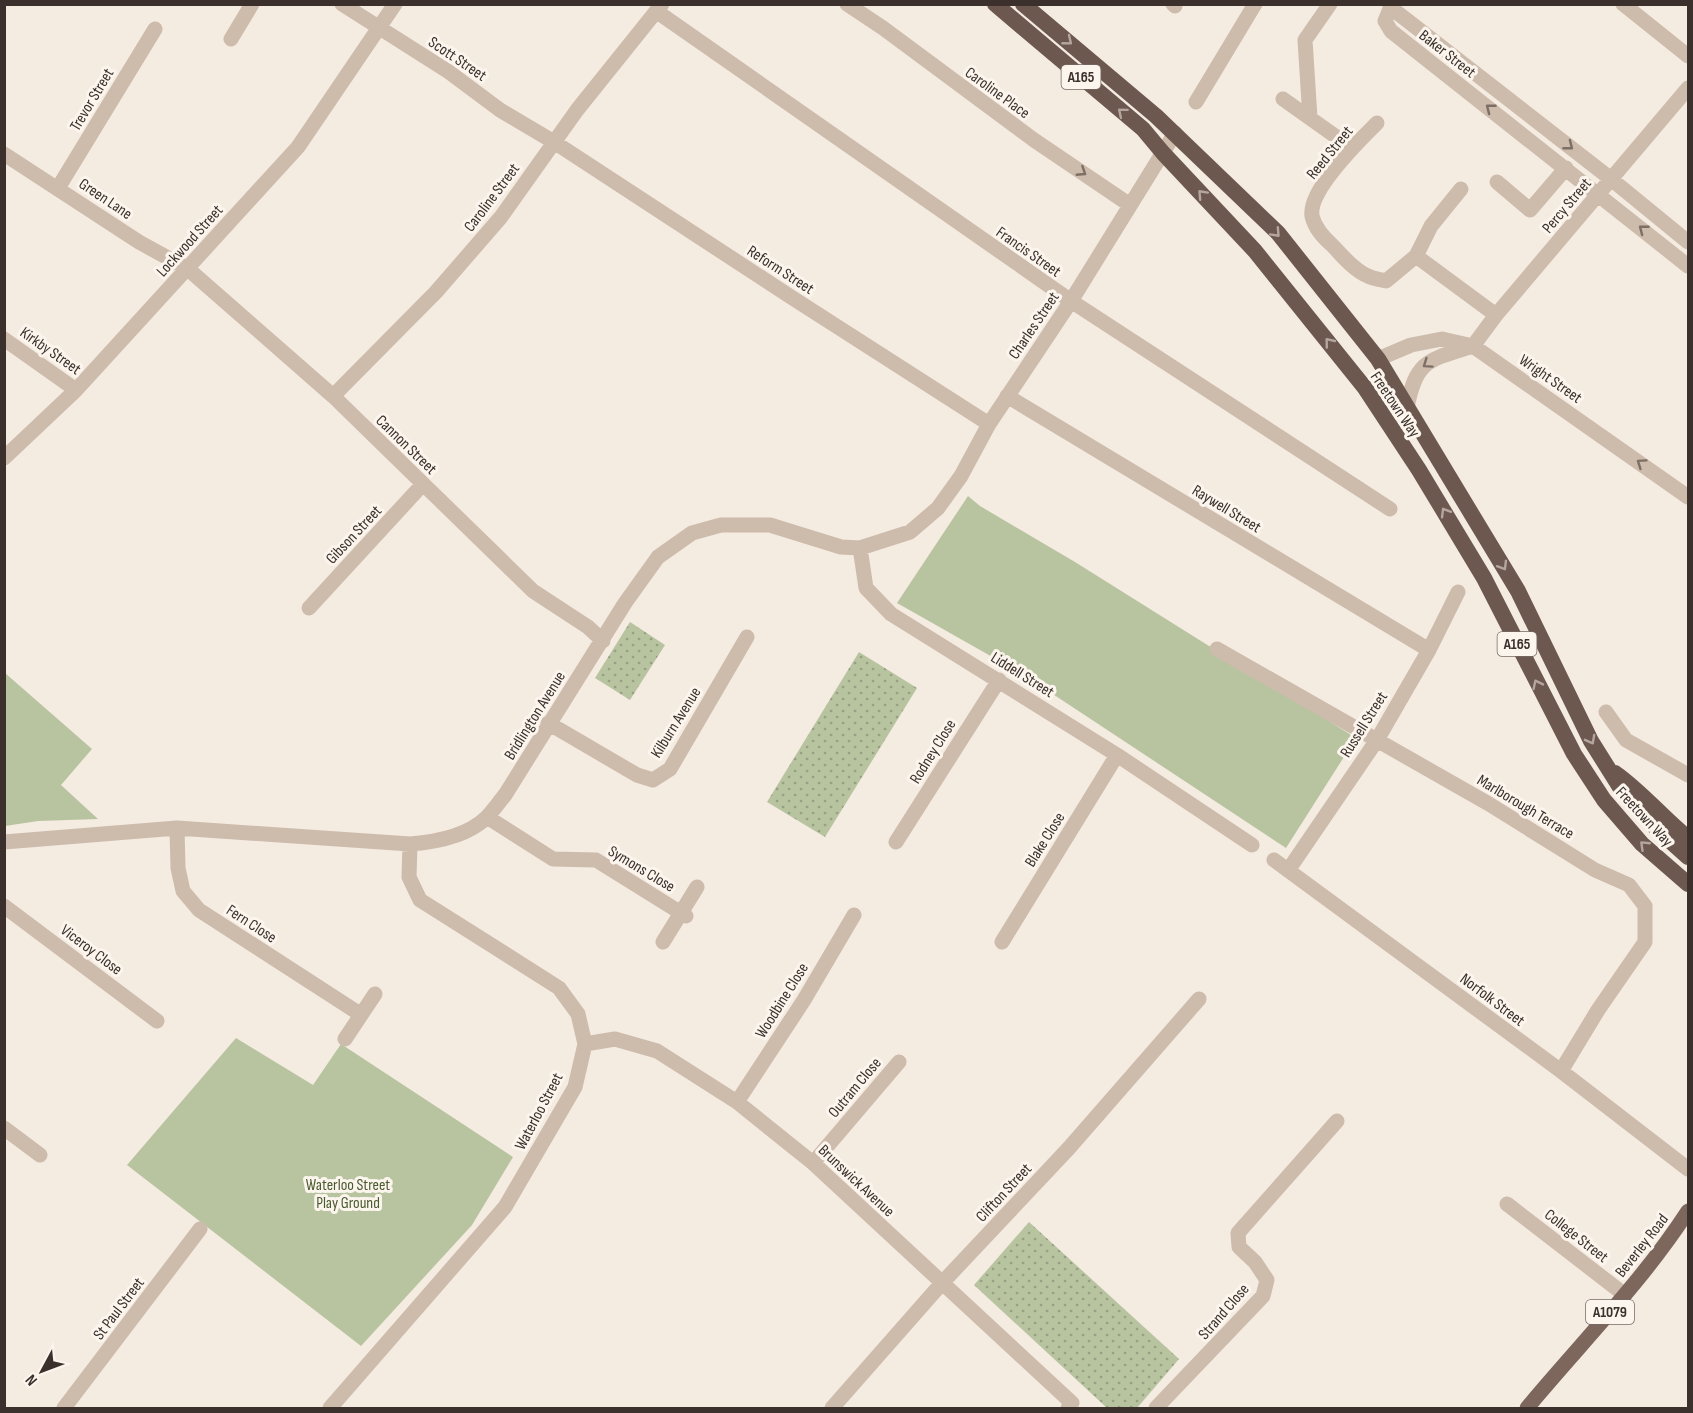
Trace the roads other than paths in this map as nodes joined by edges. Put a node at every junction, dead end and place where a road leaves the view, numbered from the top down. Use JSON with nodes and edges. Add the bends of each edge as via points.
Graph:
{"nodes":[{"id":1,"x":252,"y":4,"type":"edge"},
{"id":2,"x":342,"y":4,"type":"edge"},
{"id":3,"x":395,"y":4,"type":"edge"},
{"id":4,"x":847,"y":4,"type":"edge"},
{"id":5,"x":995,"y":4,"type":"edge"},
{"id":6,"x":1023,"y":4,"type":"edge"},
{"id":7,"x":1255,"y":4,"type":"edge"},
{"id":8,"x":1330,"y":4,"type":"edge"},
{"id":9,"x":1623,"y":4,"type":"edge"},
{"id":10,"x":1391,"y":6,"type":"edge"},
{"id":11,"x":659,"y":8,"type":"edge"},
{"id":12,"x":378,"y":28,"type":"junction"},
{"id":13,"x":155,"y":29,"type":"dead end"},
{"id":14,"x":231,"y":39,"type":"dead end"},
{"id":15,"x":1689,"y":56,"type":"edge"},
{"id":16,"x":1689,"y":88,"type":"edge"},
{"id":17,"x":1283,"y":99,"type":"dead end"},
{"id":18,"x":1196,"y":102,"type":"dead end"},
{"id":19,"x":1310,"y":118,"type":"junction"},
{"id":20,"x":1377,"y":123,"type":"dead end"},
{"id":21,"x":1175,"y":133,"type":"junction"},
{"id":22,"x":554,"y":142,"type":"junction"},
{"id":23,"x":1352,"y":148,"type":"junction"},
{"id":24,"x":1163,"y":153,"type":"junction"},
{"id":25,"x":4,"y":154,"type":"edge"},
{"id":26,"x":1566,"y":168,"type":"junction"},
{"id":27,"x":1611,"y":179,"type":"junction"},
{"id":28,"x":1497,"y":182,"type":"dead end"},
{"id":29,"x":58,"y":188,"type":"junction"},
{"id":30,"x":1461,"y":189,"type":"dead end"},
{"id":31,"x":1598,"y":194,"type":"junction"},
{"id":32,"x":1130,"y":205,"type":"junction"},
{"id":33,"x":1689,"y":242,"type":"edge"},
{"id":34,"x":1416,"y":255,"type":"junction"},
{"id":35,"x":1689,"y":266,"type":"edge"},
{"id":36,"x":188,"y":270,"type":"junction"},
{"id":37,"x":1071,"y":301,"type":"junction"},
{"id":38,"x":1496,"y":315,"type":"junction"},
{"id":39,"x":4,"y":339,"type":"edge"},
{"id":40,"x":1473,"y":346,"type":"junction"},
{"id":41,"x":1378,"y":359,"type":"junction"},
{"id":42,"x":76,"y":390,"type":"junction"},
{"id":43,"x":333,"y":396,"type":"junction"},
{"id":44,"x":1007,"y":396,"type":"junction"},
{"id":45,"x":1407,"y":408,"type":"junction"},
{"id":46,"x":989,"y":424,"type":"junction"},
{"id":47,"x":4,"y":458,"type":"edge"},
{"id":48,"x":423,"y":484,"type":"junction"},
{"id":49,"x":1689,"y":497,"type":"edge"},
{"id":50,"x":1390,"y":509,"type":"dead end"},
{"id":51,"x":860,"y":548,"type":"junction"},
{"id":52,"x":1458,"y":592,"type":"dead end"},
{"id":53,"x":309,"y":608,"type":"dead end"},
{"id":54,"x":747,"y":637,"type":"dead end"},
{"id":55,"x":603,"y":641,"type":"junction"},
{"id":56,"x":1217,"y":649,"type":"dead end"},
{"id":57,"x":1429,"y":650,"type":"junction"},
{"id":58,"x":999,"y":680,"type":"junction"},
{"id":59,"x":1606,"y":712,"type":"dead end"},
{"id":60,"x":548,"y":723,"type":"junction"},
{"id":61,"x":1377,"y":740,"type":"junction"},
{"id":62,"x":1117,"y":755,"type":"junction"},
{"id":63,"x":1607,"y":767,"type":"junction"},
{"id":64,"x":1689,"y":775,"type":"edge"},
{"id":65,"x":487,"y":818,"type":"junction"},
{"id":66,"x":177,"y":828,"type":"junction"},
{"id":67,"x":1689,"y":838,"type":"edge"},
{"id":68,"x":4,"y":842,"type":"edge"},
{"id":69,"x":896,"y":842,"type":"dead end"},
{"id":70,"x":410,"y":844,"type":"junction"},
{"id":71,"x":1252,"y":845,"type":"dead end"},
{"id":72,"x":1689,"y":856,"type":"edge"},
{"id":73,"x":1274,"y":860,"type":"dead end"},
{"id":74,"x":1289,"y":869,"type":"junction"},
{"id":75,"x":1689,"y":884,"type":"edge"},
{"id":76,"x":697,"y":887,"type":"dead end"},
{"id":77,"x":4,"y":906,"type":"edge"},
{"id":78,"x":684,"y":914,"type":"junction"},
{"id":79,"x":854,"y":915,"type":"dead end"},
{"id":80,"x":663,"y":942,"type":"dead end"},
{"id":81,"x":1002,"y":942,"type":"dead end"},
{"id":82,"x":375,"y":994,"type":"dead end"},
{"id":83,"x":1199,"y":999,"type":"dead end"},
{"id":84,"x":360,"y":1014,"type":"junction"},
{"id":85,"x":157,"y":1021,"type":"dead end"},
{"id":86,"x":345,"y":1040,"type":"dead end"},
{"id":87,"x":585,"y":1044,"type":"junction"},
{"id":88,"x":898,"y":1062,"type":"dead end"},
{"id":89,"x":1561,"y":1071,"type":"junction"},
{"id":90,"x":737,"y":1102,"type":"junction"},
{"id":91,"x":1337,"y":1121,"type":"dead end"},
{"id":92,"x":4,"y":1128,"type":"edge"},
{"id":93,"x":40,"y":1155,"type":"dead end"},
{"id":94,"x":813,"y":1163,"type":"junction"},
{"id":95,"x":1689,"y":1169,"type":"edge"},
{"id":96,"x":1507,"y":1204,"type":"dead end"},
{"id":97,"x":1689,"y":1211,"type":"edge"},
{"id":98,"x":200,"y":1229,"type":"dead end"},
{"id":99,"x":942,"y":1283,"type":"junction"},
{"id":100,"x":1625,"y":1295,"type":"junction"},
{"id":101,"x":1070,"y":1406,"type":"edge"},
{"id":102,"x":64,"y":1408,"type":"edge"},
{"id":103,"x":330,"y":1408,"type":"edge"},
{"id":104,"x":832,"y":1408,"type":"edge"},
{"id":105,"x":1156,"y":1408,"type":"edge"},
{"id":106,"x":1527,"y":1408,"type":"edge"}],
"edges":[{"from":1,"to":14,"type":"street"},
{"from":2,"to":12,"type":"street","name":"Scott Street"},
{"from":3,"to":12,"type":"street","name":"Lockwood Street"},
{"from":4,"to":32,"type":"street","name":"Caroline Place","one_way":true},
{"from":24,"to":5,"type":"highway","name":"Freetown Way","number":"A165","one_way":true,"via":[[1143,129]]},
{"from":6,"to":21,"type":"highway","name":"Freetown Way","number":"A165","one_way":true},
{"from":7,"to":18,"type":"street"},
{"from":8,"to":19,"type":"street","via":[[1305,40]]},
{"from":9,"to":15,"type":"street"},
{"from":26,"to":10,"type":"street","name":"Baker Street","one_way":true,"via":[[1392,31],[1385,21]]},
{"from":10,"to":27,"type":"street","name":"Baker Street","one_way":true},
{"from":11,"to":22,"type":"street","name":"Caroline Street"},
{"from":11,"to":37,"type":"street","name":"Francis Street"},
{"from":12,"to":22,"type":"street","name":"Scott Street"},
{"from":12,"to":36,"type":"street","name":"Lockwood Street","via":[[298,147]]},
{"from":13,"to":29,"type":"street","name":"Trevor Street"},
{"from":16,"to":27,"type":"street","name":"Percy Street"},
{"from":17,"to":19,"type":"street"},
{"from":19,"to":23,"type":"street"},
{"from":20,"to":23,"type":"street","name":"Reed Street"},
{"from":21,"to":24,"type":"street","name":"Charles Street"},
{"from":21,"to":41,"type":"highway","name":"Freetown Way","number":"A165","one_way":true,"via":[[1278,234]]},
{"from":22,"to":43,"type":"street","name":"Caroline Street","via":[[501,217],[443,284]]},
{"from":22,"to":46,"type":"street","name":"Reform Street"},
{"from":23,"to":34,"type":"street","name":"Reed Street","via":[[1315,199],[1312,215],[1318,231],[1366,276],[1386,281]]},
{"from":24,"to":32,"type":"street","name":"Charles Street"},
{"from":75,"to":24,"type":"highway","name":"Freetown Way","number":"A165","one_way":true,"via":[[1642,844],[1604,800],[1569,744],[1485,578],[1365,388],[1256,251]]},
{"from":25,"to":29,"type":"street","name":"Green Lane"},
{"from":26,"to":28,"type":"street","via":[[1530,210]]},
{"from":26,"to":31,"type":"street","name":"Baker Street"},
{"from":27,"to":31,"type":"street","name":"Percy Street"},
{"from":27,"to":33,"type":"street","name":"Baker Street"},
{"from":29,"to":36,"type":"street","name":"Green Lane"},
{"from":30,"to":34,"type":"street","via":[[1431,226]]},
{"from":35,"to":31,"type":"street","name":"Baker Street","one_way":true},
{"from":31,"to":38,"type":"street","name":"Percy Street"},
{"from":32,"to":37,"type":"street","name":"Charles Street"},
{"from":34,"to":38,"type":"street"},
{"from":36,"to":42,"type":"street","name":"Lockwood Street"},
{"from":36,"to":43,"type":"street","name":"Cannon Street"},
{"from":37,"to":44,"type":"street","name":"Charles Street"},
{"from":37,"to":50,"type":"street","name":"Francis Street"},
{"from":38,"to":40,"type":"street","name":"Percy Street"},
{"from":39,"to":42,"type":"street","name":"Kirkby Street"},
{"from":40,"to":41,"type":"street","name":"Wright Street","via":[[1442,339],[1411,345]]},
{"from":40,"to":45,"type":"street","one_way":true,"via":[[1436,358],[1418,370]]},
{"from":49,"to":40,"type":"street","name":"Wright Street","one_way":true},
{"from":41,"to":45,"type":"highway","name":"Freetown Way","number":"A165"},
{"from":42,"to":47,"type":"street","name":"Lockwood Street"},
{"from":43,"to":48,"type":"street","name":"Cannon Street"},
{"from":44,"to":46,"type":"street","name":"Charles Street"},
{"from":44,"to":57,"type":"street","name":"Raywell Street"},
{"from":45,"to":63,"type":"highway","name":"Freetown Way","number":"A165","one_way":true,"via":[[1518,591],[1590,741]]},
{"from":46,"to":51,"type":"street","name":"Bridlington Avenue","via":[[961,476],[938,508],[910,532]]},
{"from":48,"to":53,"type":"street","name":"Gibson Street"},
{"from":48,"to":55,"type":"street","name":"Cannon Street","via":[[533,591]]},
{"from":51,"to":55,"type":"street","name":"Bridlington Avenue","via":[[840,547],[770,525],[721,525],[692,533],[658,557]]},
{"from":51,"to":58,"type":"street","name":"Liddell Street","via":[[866,588],[891,614]]},
{"from":52,"to":57,"type":"street","name":"Russell Street"},
{"from":54,"to":60,"type":"street","name":"Kilburn Avenue","via":[[670,769],[653,780],[637,775]]},
{"from":55,"to":60,"type":"street","name":"Bridlington Avenue"},
{"from":56,"to":61,"type":"street","name":"Marlborough Terrace"},
{"from":57,"to":61,"type":"street","name":"Russell Street"},
{"from":58,"to":62,"type":"street","name":"Liddell Street"},
{"from":58,"to":69,"type":"street","name":"Rodney Close"},
{"from":59,"to":64,"type":"street","via":[[1626,740]]},
{"from":60,"to":65,"type":"street","name":"Bridlington Avenue"},
{"from":61,"to":74,"type":"street","name":"Russell Street"},
{"from":61,"to":89,"type":"street","name":"Marlborough Terrace","via":[[1595,870],[1629,885],[1645,906],[1645,942]]},
{"from":62,"to":71,"type":"street","name":"Liddell Street"},
{"from":62,"to":81,"type":"street","name":"Blake Close"},
{"from":63,"to":67,"type":"highway"},
{"from":63,"to":72,"type":"highway","name":"Freetown Way","number":"A165","via":[[1623,792],[1658,830]]},
{"from":65,"to":70,"type":"street","name":"Bridlington Avenue","via":[[468,831]]},
{"from":65,"to":78,"type":"street","name":"Symons Close","via":[[553,859],[596,860]]},
{"from":66,"to":68,"type":"street","name":"Bridlington Avenue"},
{"from":66,"to":70,"type":"street","name":"Bridlington Avenue"},
{"from":66,"to":84,"type":"street","name":"Fern Close","via":[[183,891],[199,910]]},
{"from":70,"to":87,"type":"street","name":"Waterloo Street","via":[[409,877],[420,900],[559,988],[578,1014]]},
{"from":73,"to":74,"type":"street","name":"Norfolk Street"},
{"from":74,"to":89,"type":"street","name":"Norfolk Street"},
{"from":76,"to":78,"type":"street","name":"Symons Close"},
{"from":77,"to":85,"type":"street","name":"Viceroy Close"},
{"from":78,"to":80,"type":"street","name":"Symons Close"},
{"from":79,"to":90,"type":"street","name":"Woodbine Close"},
{"from":82,"to":84,"type":"street"},
{"from":83,"to":99,"type":"street","name":"Clifton Street","via":[[1069,1148]]},
{"from":84,"to":86,"type":"street"},
{"from":87,"to":90,"type":"street","name":"Brunswick Avenue","via":[[615,1040],[657,1050]]},
{"from":87,"to":103,"type":"street","name":"Waterloo Street","via":[[575,1087],[505,1207]]},
{"from":88,"to":94,"type":"street","name":"Outram Close"},
{"from":89,"to":95,"type":"street","name":"Norfolk Street"},
{"from":90,"to":94,"type":"street","name":"Brunswick Avenue"},
{"from":91,"to":105,"type":"street","name":"Strand Close","via":[[1238,1233],[1239,1247],[1256,1262],[1267,1280],[1263,1296]]},
{"from":92,"to":93,"type":"street"},
{"from":94,"to":99,"type":"street","name":"Brunswick Avenue"},
{"from":96,"to":100,"type":"street","name":"College Street"},
{"from":97,"to":100,"type":"main road","name":"Beverley Road","number":"A1079"},
{"from":98,"to":102,"type":"street","name":"St Paul Street"},
{"from":99,"to":101,"type":"street","name":"Brunswick Avenue"},
{"from":99,"to":104,"type":"street","name":"Clifton Street"},
{"from":100,"to":106,"type":"main road","name":"Beverley Road","number":"A1079"}]}
